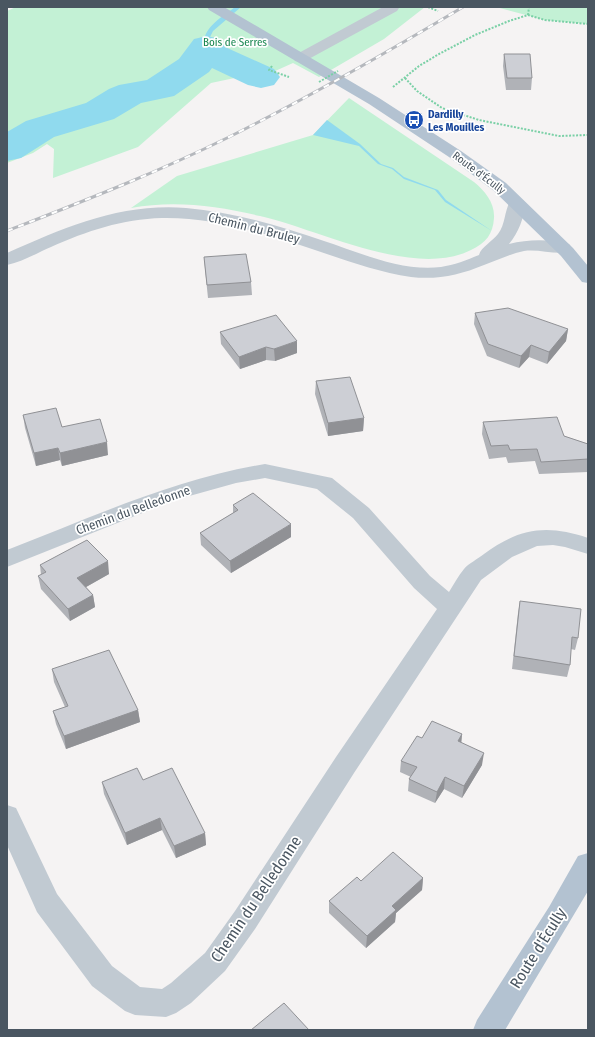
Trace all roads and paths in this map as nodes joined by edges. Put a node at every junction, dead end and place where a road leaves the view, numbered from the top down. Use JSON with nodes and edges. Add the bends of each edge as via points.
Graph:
{"nodes":[{"id":1,"x":428,"y":7,"type":"edge"},
{"id":2,"x":529,"y":7,"type":"edge"},
{"id":3,"x":392,"y":8,"type":"dead end"},
{"id":4,"x":217,"y":9,"type":"edge"},
{"id":5,"x":438,"y":11,"type":"dead end"},
{"id":6,"x":528,"y":15,"type":"junction"},
{"id":7,"x":588,"y":24,"type":"edge"},
{"id":8,"x":300,"y":58,"type":"junction"},
{"id":9,"x":338,"y":71,"type":"dead end"},
{"id":10,"x":405,"y":78,"type":"junction"},
{"id":11,"x":319,"y":82,"type":"dead end"},
{"id":12,"x":374,"y":101,"type":"junction"},
{"id":13,"x":588,"y":135,"type":"edge"},
{"id":14,"x":517,"y":204,"type":"junction"},
{"id":15,"x":563,"y":248,"type":"junction"},
{"id":16,"x":7,"y":260,"type":"edge"},
{"id":17,"x":478,"y":261,"type":"junction"},
{"id":18,"x":588,"y":278,"type":"edge"},
{"id":19,"x":588,"y":534,"type":"edge"},
{"id":20,"x":534,"y":538,"type":"junction"},
{"id":21,"x":588,"y":546,"type":"edge"},
{"id":22,"x":7,"y":559,"type":"edge"},
{"id":23,"x":451,"y":607,"type":"junction"},
{"id":24,"x":7,"y":816,"type":"edge"},
{"id":25,"x":588,"y":865,"type":"edge"},
{"id":26,"x":488,"y":1030,"type":"edge"}],
"edges":[{"from":1,"to":5,"type":"path"},
{"from":2,"to":6,"type":"path"},
{"from":3,"to":8,"type":"street"},
{"from":4,"to":8,"type":"main road"},
{"from":6,"to":7,"type":"path","via":[[545,20]]},
{"from":6,"to":10,"type":"path","via":[[457,44],[419,66]]},
{"from":8,"to":12,"type":"main road","name":"Route d'Écully"},
{"from":9,"to":11,"type":"path","bridge":true},
{"from":10,"to":12,"type":"path"},
{"from":10,"to":13,"type":"path","via":[[417,91],[442,108],[479,120],[559,136]]},
{"from":12,"to":14,"type":"main road","name":"Route d'Écully","via":[[455,154],[500,187]]},
{"from":14,"to":15,"type":"main road","name":"Route d'Écully"},
{"from":14,"to":17,"type":"street","name":"Chemin du Bruley","via":[[514,222],[508,235]]},
{"from":15,"to":17,"type":"street","name":"Chemin du Bruley","via":[[524,246]]},
{"from":15,"to":18,"type":"main road","name":"Route d'Écully"},
{"from":16,"to":17,"type":"street","name":"Chemin du Bruley","via":[[71,232],[113,219],[156,212],[176,212],[237,221],[304,240],[359,260],[399,270],[430,273],[460,269]]},
{"from":19,"to":20,"type":"street","name":"Chemin du Belledonne","via":[[562,532]]},
{"from":20,"to":21,"type":"street","name":"Chemin du Belledonne","via":[[567,539]]},
{"from":20,"to":23,"type":"street","name":"Chemin du Belledonne","via":[[504,550],[473,574]]},
{"from":22,"to":23,"type":"street","name":"Chemin du Belledonne","via":[[168,495],[236,476],[265,471],[324,483],[361,513],[422,582]]},
{"from":23,"to":24,"type":"street","name":"Chemin du Belledonne","via":[[215,962],[166,1003],[135,1001],[102,976],[47,903]]},
{"from":25,"to":26,"type":"main road","name":"Route d'Écully"}]}
